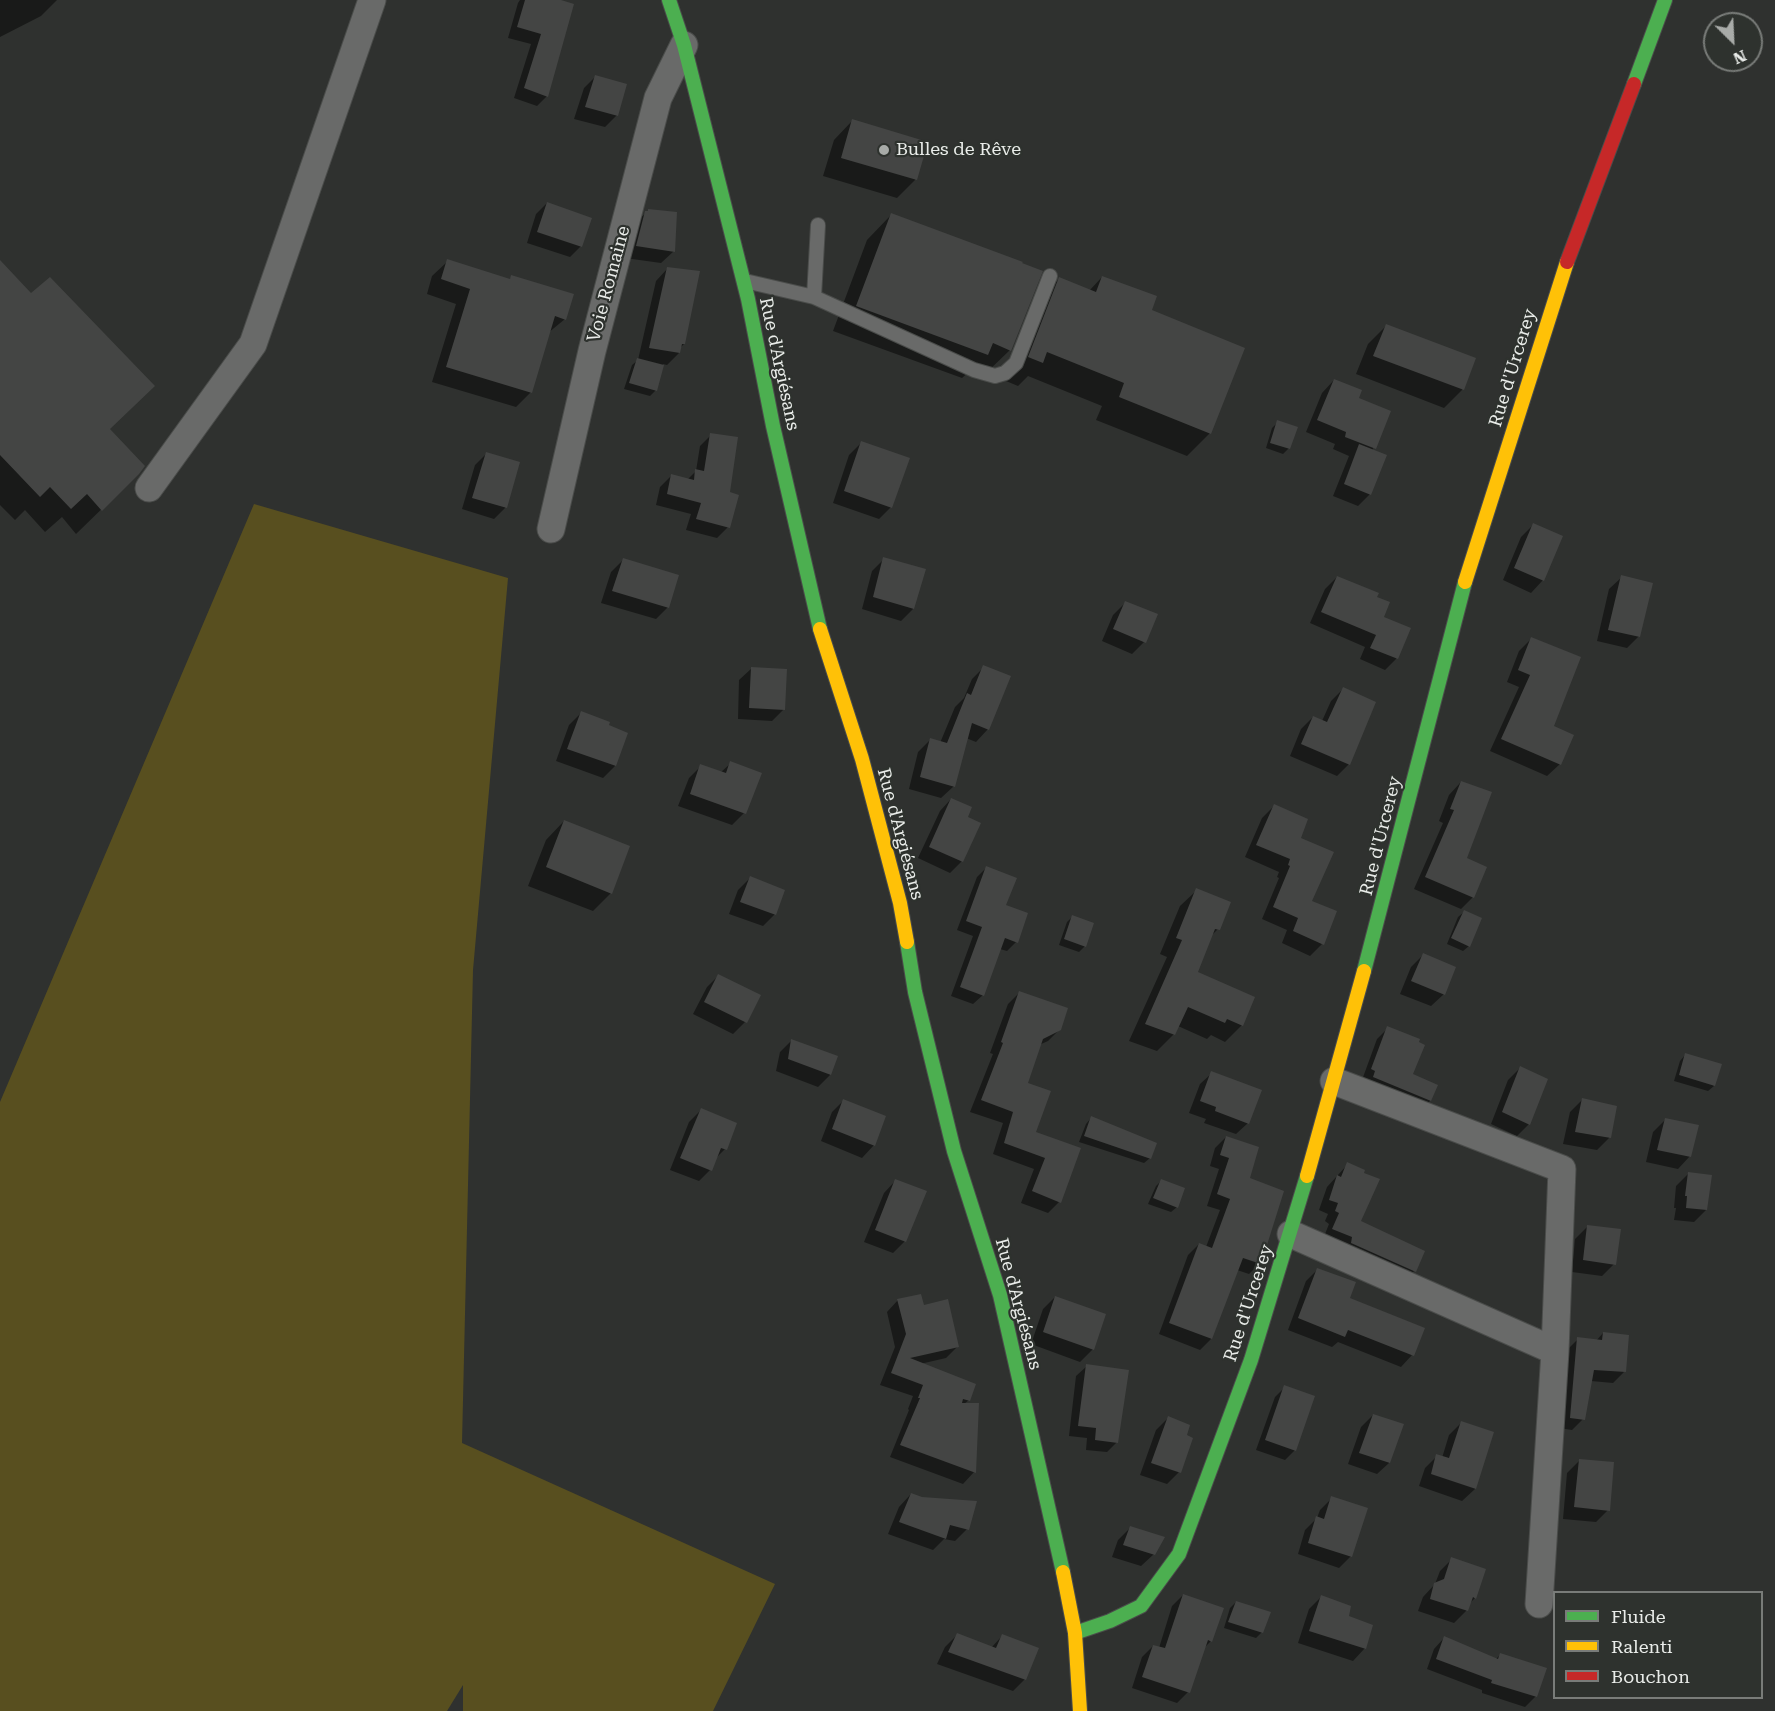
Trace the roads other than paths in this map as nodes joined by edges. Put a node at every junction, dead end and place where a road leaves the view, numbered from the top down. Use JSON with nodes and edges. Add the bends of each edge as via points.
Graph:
{"nodes":[{"id":1,"x":372,"y":0,"type":"edge"},
{"id":2,"x":669,"y":0,"type":"edge"},
{"id":3,"x":680,"y":0,"type":"edge"},
{"id":4,"x":1665,"y":0,"type":"edge"},
{"id":5,"x":684,"y":45,"type":"junction"},
{"id":6,"x":818,"y":225,"type":"dead end"},
{"id":7,"x":1050,"y":276,"type":"dead end"},
{"id":8,"x":743,"y":280,"type":"junction"},
{"id":9,"x":814,"y":297,"type":"junction"},
{"id":10,"x":149,"y":488,"type":"dead end"},
{"id":11,"x":551,"y":529,"type":"dead end"},
{"id":12,"x":1334,"y":1081,"type":"junction"},
{"id":13,"x":1290,"y":1234,"type":"junction"},
{"id":14,"x":1555,"y":1351,"type":"junction"},
{"id":15,"x":1539,"y":1604,"type":"dead end"},
{"id":16,"x":1075,"y":1633,"type":"junction"},
{"id":17,"x":1080,"y":1711,"type":"edge"}],
"edges":[{"from":1,"to":10,"type":"street","via":[[253,344]]},
{"from":2,"to":5,"type":"main road","name":"Rue d'Argiésans"},
{"from":3,"to":5,"type":"main road","name":"Rue d'Argiésans"},
{"from":4,"to":12,"type":"main road","name":"Rue d'Urcerey","via":[[1557,288],[1457,606]]},
{"from":5,"to":8,"type":"main road","name":"Rue d'Argiésans"},
{"from":5,"to":11,"type":"street","name":"Voie Romaine","via":[[658,99],[592,351]]},
{"from":6,"to":9,"type":"lane"},
{"from":7,"to":9,"type":"lane","via":[[1016,363],[995,376]]},
{"from":8,"to":9,"type":"lane"},
{"from":8,"to":16,"type":"main road","name":"Rue d'Argiésans","via":[[824,643],[862,759],[900,903],[918,1004],[954,1151],[1000,1295]]},
{"from":12,"to":13,"type":"main road","name":"Rue d'Urcerey"},
{"from":12,"to":14,"type":"street","via":[[1562,1169]]},
{"from":13,"to":14,"type":"street"},
{"from":13,"to":16,"type":"main road","name":"Rue d'Urcerey","via":[[1251,1360],[1179,1554],[1141,1606]]},
{"from":14,"to":15,"type":"street"},
{"from":16,"to":17,"type":"main road","name":"Rue d'Argiésans"}]}
